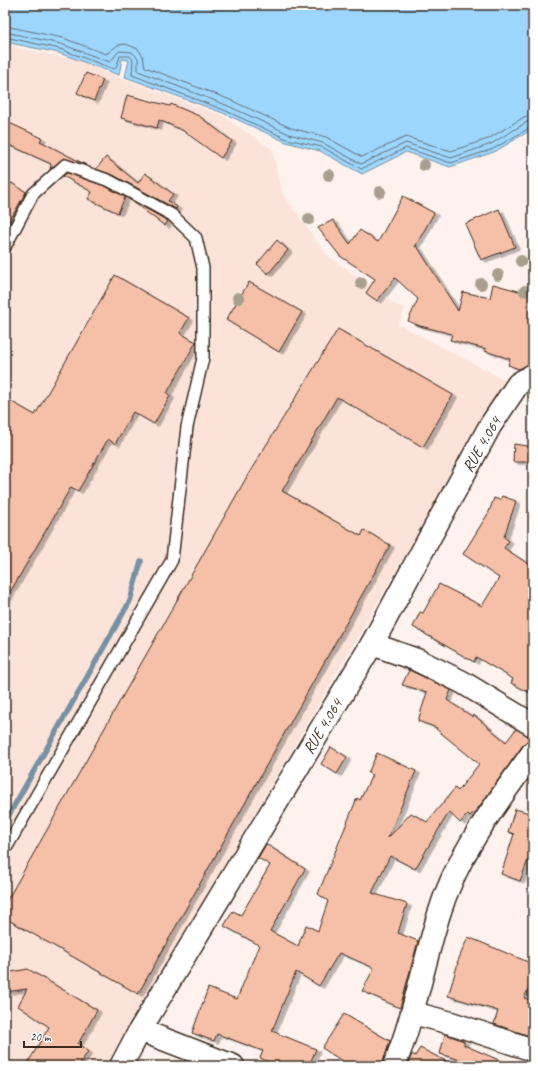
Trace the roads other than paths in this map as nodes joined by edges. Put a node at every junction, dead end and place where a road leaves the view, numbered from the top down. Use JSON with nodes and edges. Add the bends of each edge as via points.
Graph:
{"nodes":[{"id":1,"x":5,"y":247,"type":"edge"},
{"id":2,"x":525,"y":380,"type":"edge"},
{"id":3,"x":372,"y":644,"type":"junction"},
{"id":4,"x":533,"y":725,"type":"edge"},
{"id":5,"x":533,"y":752,"type":"edge"},
{"id":6,"x":5,"y":850,"type":"edge"},
{"id":7,"x":413,"y":1013,"type":"junction"},
{"id":8,"x":140,"y":1030,"type":"junction"},
{"id":9,"x":533,"y":1050,"type":"edge"},
{"id":10,"x":121,"y":1066,"type":"edge"},
{"id":11,"x":233,"y":1066,"type":"edge"},
{"id":12,"x":394,"y":1066,"type":"edge"}],
"edges":[{"from":1,"to":6,"type":"lane","via":[[33,194],[65,165],[110,182],[172,215],[196,238],[203,268],[203,358],[187,427],[172,560]]},
{"from":2,"to":3,"type":"street","name":"RUE 4.064","via":[[490,426]]},
{"from":3,"to":4,"type":"street","via":[[417,660],[462,682]]},
{"from":3,"to":8,"type":"street","name":"RUE 4.064"},
{"from":5,"to":7,"type":"street","via":[[460,862],[439,914]]},
{"from":7,"to":9,"type":"street"},
{"from":7,"to":12,"type":"street"},
{"from":8,"to":10,"type":"street","name":"RUE 4.064"},
{"from":8,"to":11,"type":"street"}]}
